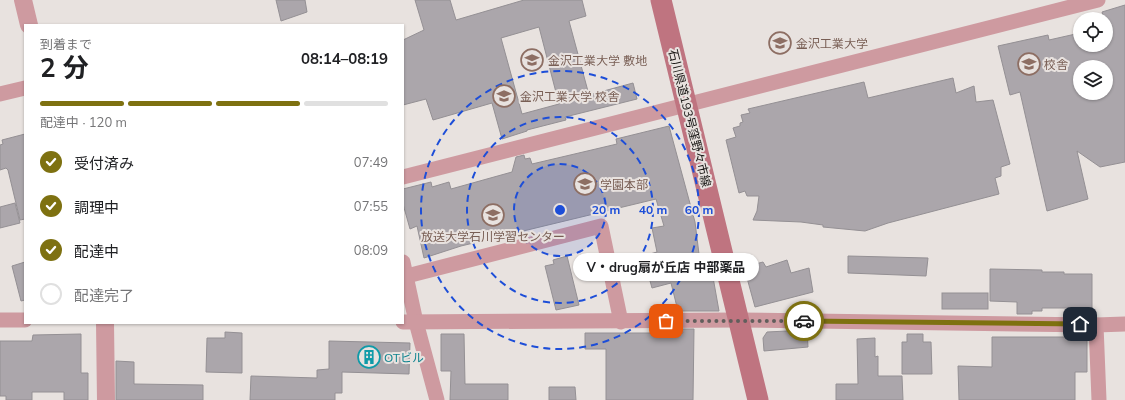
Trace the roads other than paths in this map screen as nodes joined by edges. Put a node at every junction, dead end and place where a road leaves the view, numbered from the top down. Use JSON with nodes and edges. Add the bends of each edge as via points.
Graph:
{"nodes":[{"id":1,"x":23,"y":0,"type":"edge"},
{"id":2,"x":661,"y":0,"type":"edge"},
{"id":3,"x":1098,"y":0,"type":"edge"},
{"id":4,"x":29,"y":24,"type":"edge"},
{"id":5,"x":24,"y":88,"type":"edge"},
{"id":6,"x":0,"y":94,"type":"edge"},
{"id":7,"x":686,"y":106,"type":"junction"},
{"id":8,"x":404,"y":177,"type":"edge"},
{"id":9,"x":404,"y":266,"type":"edge"},
{"id":10,"x":407,"y":276,"type":"junction"},
{"id":11,"x":0,"y":320,"type":"edge"},
{"id":12,"x":24,"y":320,"type":"edge"},
{"id":13,"x":740,"y":320,"type":"junction"},
{"id":14,"x":409,"y":322,"type":"edge"},
{"id":15,"x":621,"y":322,"type":"junction"},
{"id":16,"x":105,"y":324,"type":"edge"},
{"id":17,"x":1125,"y":324,"type":"edge"},
{"id":18,"x":1096,"y":325,"type":"junction"},
{"id":19,"x":106,"y":400,"type":"edge"},
{"id":20,"x":437,"y":400,"type":"edge"},
{"id":21,"x":758,"y":400,"type":"edge"},
{"id":22,"x":1099,"y":400,"type":"edge"}],
"edges":[{"from":1,"to":4,"type":"street"},
{"from":2,"to":7,"type":"main road","name":"石川県道193号窪野々市線"},
{"from":3,"to":7,"type":"street"},
{"from":5,"to":6,"type":"street"},
{"from":7,"to":8,"type":"street"},
{"from":7,"to":13,"type":"main road","name":"石川県道193号窪野々市線"},
{"from":9,"to":10,"type":"street"},
{"from":10,"to":14,"type":"street"},
{"from":10,"to":15,"type":"street","via":[[601,226]]},
{"from":11,"to":12,"type":"street"},
{"from":13,"to":15,"type":"street"},
{"from":13,"to":18,"type":"street"},
{"from":13,"to":21,"type":"main road","name":"石川県道193号窪野々市線"},
{"from":14,"to":15,"type":"street"},
{"from":14,"to":20,"type":"street"},
{"from":16,"to":19,"type":"street"},
{"from":17,"to":18,"type":"street"},
{"from":18,"to":22,"type":"street"}]}
